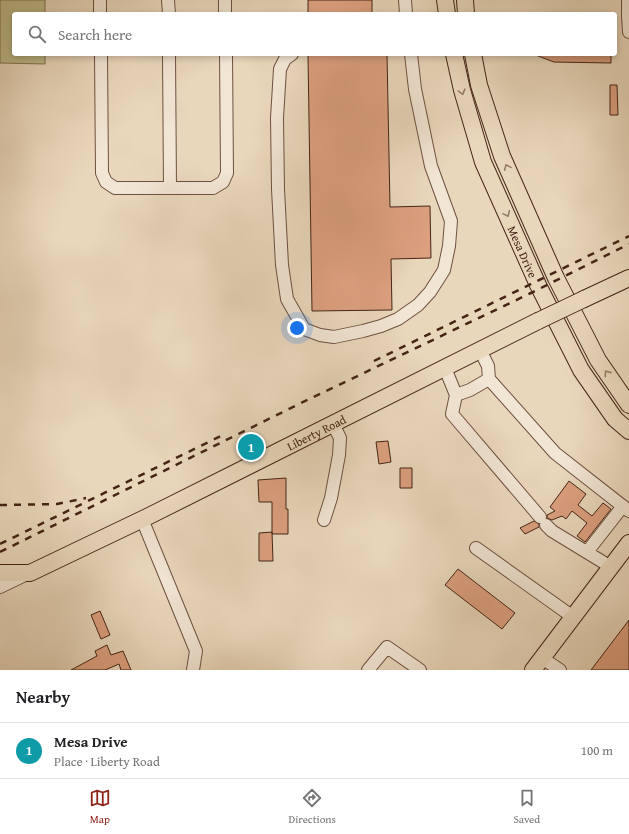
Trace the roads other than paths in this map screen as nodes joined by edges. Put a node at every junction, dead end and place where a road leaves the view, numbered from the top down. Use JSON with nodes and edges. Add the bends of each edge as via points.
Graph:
{"nodes":[{"id":1,"x":100,"y":0,"type":"edge"},
{"id":2,"x":168,"y":0,"type":"edge"},
{"id":3,"x":225,"y":0,"type":"edge"},
{"id":4,"x":405,"y":0,"type":"edge"},
{"id":5,"x":445,"y":0,"type":"edge"},
{"id":6,"x":465,"y":0,"type":"edge"},
{"id":7,"x":628,"y":0,"type":"edge"},
{"id":8,"x":100,"y":12,"type":"edge"},
{"id":9,"x":169,"y":12,"type":"edge"},
{"id":10,"x":225,"y":12,"type":"edge"},
{"id":11,"x":406,"y":12,"type":"edge"},
{"id":12,"x":447,"y":12,"type":"edge"},
{"id":13,"x":466,"y":12,"type":"edge"},
{"id":14,"x":628,"y":16,"type":"edge"},
{"id":15,"x":629,"y":32,"type":"edge"},
{"id":16,"x":101,"y":56,"type":"edge"},
{"id":17,"x":169,"y":56,"type":"edge"},
{"id":18,"x":226,"y":56,"type":"edge"},
{"id":19,"x":289,"y":56,"type":"edge"},
{"id":20,"x":411,"y":56,"type":"edge"},
{"id":21,"x":454,"y":56,"type":"edge"},
{"id":22,"x":474,"y":56,"type":"edge"},
{"id":23,"x":170,"y":188,"type":"junction"},
{"id":24,"x":629,"y":278,"type":"edge"},
{"id":25,"x":480,"y":350,"type":"junction"},
{"id":26,"x":445,"y":368,"type":"junction"},
{"id":27,"x":489,"y":379,"type":"junction"},
{"id":28,"x":456,"y":395,"type":"junction"},
{"id":29,"x":629,"y":405,"type":"edge"},
{"id":30,"x":333,"y":424,"type":"junction"},
{"id":31,"x":629,"y":431,"type":"edge"},
{"id":32,"x":626,"y":509,"type":"edge"},
{"id":33,"x":142,"y":519,"type":"junction"},
{"id":34,"x":324,"y":520,"type":"dead end"},
{"id":35,"x":629,"y":542,"type":"edge"},
{"id":36,"x":476,"y":548,"type":"dead end"},
{"id":37,"x":586,"y":552,"type":"junction"},
{"id":38,"x":611,"y":567,"type":"junction"},
{"id":39,"x":0,"y":573,"type":"edge"},
{"id":40,"x":30,"y":573,"type":"junction"},
{"id":41,"x":0,"y":587,"type":"edge"},
{"id":42,"x":573,"y":617,"type":"junction"},
{"id":43,"x":538,"y":664,"type":"edge"},
{"id":44,"x":193,"y":670,"type":"edge"},
{"id":45,"x":368,"y":670,"type":"edge"},
{"id":46,"x":420,"y":670,"type":"edge"},
{"id":47,"x":560,"y":670,"type":"edge"}],
"edges":[{"from":1,"to":8,"type":"street"},
{"from":2,"to":9,"type":"street"},
{"from":3,"to":10,"type":"street"},
{"from":4,"to":11,"type":"street"},
{"from":5,"to":12,"type":"main road"},
{"from":6,"to":13,"type":"main road"},
{"from":7,"to":14,"type":"street"},
{"from":14,"to":15,"type":"street"},
{"from":16,"to":23,"type":"street","via":[[102,173],[106,182],[114,188]]},
{"from":17,"to":23,"type":"street"},
{"from":18,"to":23,"type":"street","via":[[227,173],[223,182],[212,188]]},
{"from":19,"to":20,"type":"street","via":[[280,69],[277,118],[278,189],[286,299],[304,329],[334,337],[381,326],[398,319],[418,306],[444,270],[451,221],[431,166],[415,89]]},
{"from":21,"to":31,"type":"main road","name":"Mesa Drive","one_way":true,"via":[[483,162],[538,285],[581,370],[615,419]]},
{"from":29,"to":22,"type":"main road","name":"Mesa Drive","one_way":true,"via":[[598,360],[556,278],[502,156],[479,85]]},
{"from":24,"to":25,"type":"main road","name":"Liberty Road","bridge":true},
{"from":25,"to":26,"type":"main road","name":"Liberty Road"},
{"from":25,"to":27,"type":"street","via":[[488,366]]},
{"from":26,"to":28,"type":"street"},
{"from":26,"to":30,"type":"main road","name":"Liberty Road"},
{"from":27,"to":28,"type":"street"},
{"from":27,"to":32,"type":"street","via":[[555,453]]},
{"from":28,"to":37,"type":"street","via":[[452,414],[552,531]]},
{"from":30,"to":33,"type":"main road","name":"Liberty Road"},
{"from":30,"to":34,"type":"street","via":[[340,438],[339,455]]},
{"from":32,"to":37,"type":"street"},
{"from":33,"to":40,"type":"main road","name":"Liberty Road"},
{"from":33,"to":44,"type":"street","via":[[196,651]]},
{"from":35,"to":38,"type":"main road"},
{"from":36,"to":42,"type":"street"},
{"from":37,"to":38,"type":"street"},
{"from":38,"to":42,"type":"main road"},
{"from":39,"to":40,"type":"main road","name":"Liberty Road"},
{"from":40,"to":41,"type":"street"},
{"from":42,"to":43,"type":"main road"},
{"from":43,"to":47,"type":"street"},
{"from":45,"to":46,"type":"street","via":[[387,647]]}]}
